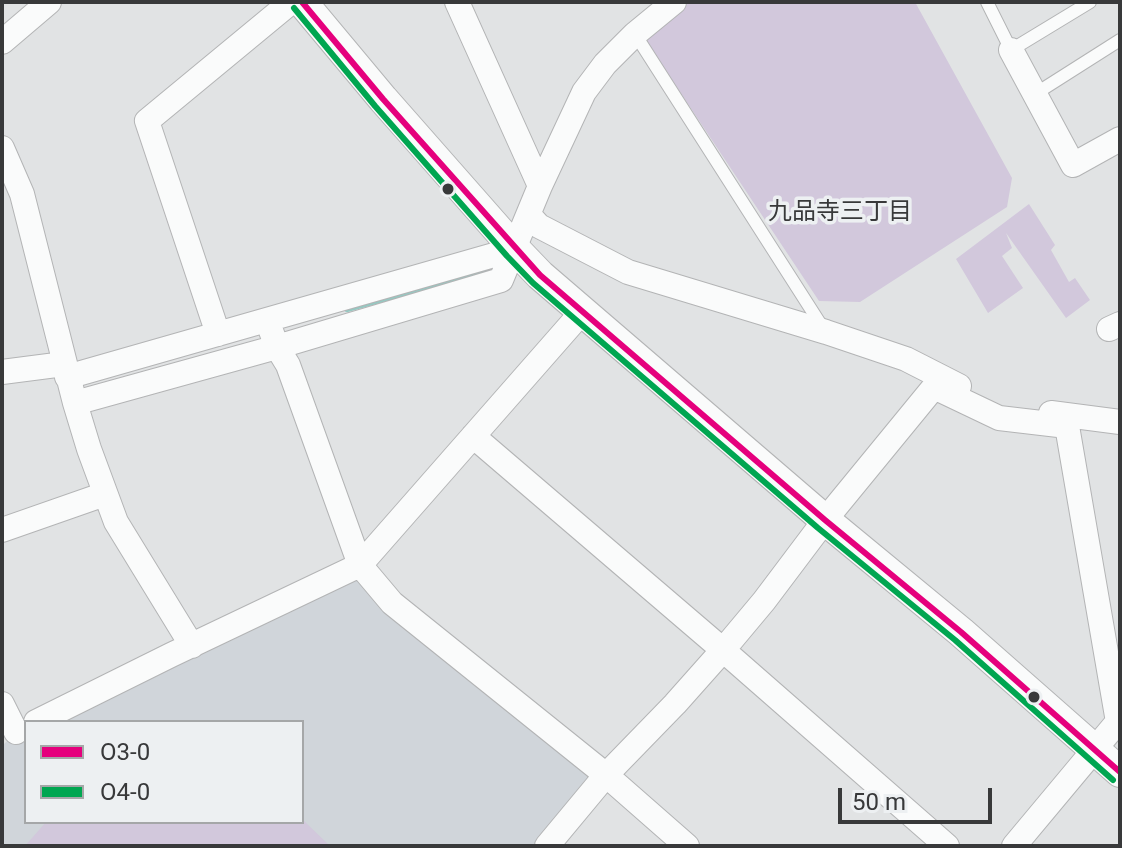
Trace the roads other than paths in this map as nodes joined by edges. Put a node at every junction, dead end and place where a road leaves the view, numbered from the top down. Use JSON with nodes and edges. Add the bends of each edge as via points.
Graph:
{"nodes":[{"id":1,"x":49,"y":2,"type":"edge"},
{"id":2,"x":291,"y":2,"type":"edge"},
{"id":3,"x":302,"y":2,"type":"edge"},
{"id":4,"x":457,"y":2,"type":"edge"},
{"id":5,"x":674,"y":2,"type":"edge"},
{"id":6,"x":987,"y":2,"type":"edge"},
{"id":7,"x":1090,"y":2,"type":"edge"},
{"id":8,"x":635,"y":34,"type":"junction"},
{"id":9,"x":1120,"y":40,"type":"edge"},
{"id":10,"x":2,"y":42,"type":"edge"},
{"id":11,"x":1011,"y":50,"type":"junction"},
{"id":12,"x":1035,"y":94,"type":"junction"},
{"id":13,"x":1120,"y":139,"type":"edge"},
{"id":14,"x":2,"y":148,"type":"edge"},
{"id":15,"x":540,"y":186,"type":"junction"},
{"id":16,"x":529,"y":215,"type":"junction"},
{"id":17,"x":515,"y":249,"type":"junction"},
{"id":18,"x":582,"y":312,"type":"junction"},
{"id":19,"x":267,"y":320,"type":"junction"},
{"id":20,"x":826,"y":332,"type":"junction"},
{"id":21,"x":218,"y":334,"type":"junction"},
{"id":22,"x":277,"y":347,"type":"junction"},
{"id":23,"x":66,"y":370,"type":"junction"},
{"id":24,"x":2,"y":372,"type":"edge"},
{"id":25,"x":75,"y":403,"type":"junction"},
{"id":26,"x":1120,"y":422,"type":"edge"},
{"id":27,"x":473,"y":436,"type":"junction"},
{"id":28,"x":105,"y":494,"type":"junction"},
{"id":29,"x":825,"y":520,"type":"junction"},
{"id":30,"x":2,"y":530,"type":"edge"},
{"id":31,"x":360,"y":565,"type":"junction"},
{"id":32,"x":192,"y":646,"type":"junction"},
{"id":33,"x":723,"y":650,"type":"junction"},
{"id":34,"x":2,"y":704,"type":"edge"},
{"id":35,"x":44,"y":720,"type":"edge"},
{"id":36,"x":1119,"y":720,"type":"edge"},
{"id":37,"x":20,"y":732,"type":"edge"},
{"id":38,"x":1095,"y":749,"type":"junction"},
{"id":39,"x":1120,"y":772,"type":"edge"},
{"id":40,"x":606,"y":775,"type":"junction"},
{"id":41,"x":547,"y":846,"type":"edge"},
{"id":42,"x":687,"y":846,"type":"edge"},
{"id":43,"x":947,"y":846,"type":"edge"},
{"id":44,"x":1014,"y":846,"type":"edge"}],
"edges":[{"from":1,"to":10,"type":"street"},
{"from":2,"to":21,"type":"street","via":[[147,121]]},
{"from":3,"to":17,"type":"street"},
{"from":4,"to":15,"type":"street"},
{"from":5,"to":8,"type":"street"},
{"from":6,"to":11,"type":"lane"},
{"from":7,"to":11,"type":"lane"},
{"from":8,"to":15,"type":"street","via":[[584,92]]},
{"from":8,"to":20,"type":"lane"},
{"from":9,"to":12,"type":"lane"},
{"from":11,"to":12,"type":"street"},
{"from":12,"to":13,"type":"street","via":[[1073,165]]},
{"from":14,"to":23,"type":"street","via":[[22,194]]},
{"from":15,"to":16,"type":"street"},
{"from":16,"to":17,"type":"street"},
{"from":16,"to":20,"type":"street","via":[[539,226],[628,272]]},
{"from":17,"to":18,"type":"street"},
{"from":17,"to":19,"type":"street"},
{"from":17,"to":22,"type":"street","via":[[501,280]]},
{"from":18,"to":27,"type":"street"},
{"from":18,"to":29,"type":"street"},
{"from":19,"to":21,"type":"street"},
{"from":19,"to":22,"type":"street"},
{"from":20,"to":26,"type":"street","via":[[906,359],[1005,408]]},
{"from":21,"to":23,"type":"street"},
{"from":22,"to":25,"type":"street"},
{"from":22,"to":31,"type":"street"},
{"from":23,"to":24,"type":"street"},
{"from":23,"to":25,"type":"street"},
{"from":25,"to":28,"type":"street"},
{"from":27,"to":31,"type":"street"},
{"from":27,"to":33,"type":"street"},
{"from":28,"to":30,"type":"street"},
{"from":28,"to":32,"type":"street","via":[[116,522]]},
{"from":29,"to":33,"type":"street"},
{"from":29,"to":36,"type":"street","via":[[934,387],[999,418],[1067,426]]},
{"from":29,"to":38,"type":"street"},
{"from":31,"to":32,"type":"street"},
{"from":31,"to":40,"type":"street","via":[[392,603]]},
{"from":32,"to":35,"type":"street"},
{"from":33,"to":40,"type":"street"},
{"from":33,"to":43,"type":"street"},
{"from":34,"to":37,"type":"street"},
{"from":36,"to":38,"type":"street"},
{"from":38,"to":39,"type":"street"},
{"from":38,"to":44,"type":"street"},
{"from":40,"to":41,"type":"street"},
{"from":40,"to":42,"type":"street"}]}
